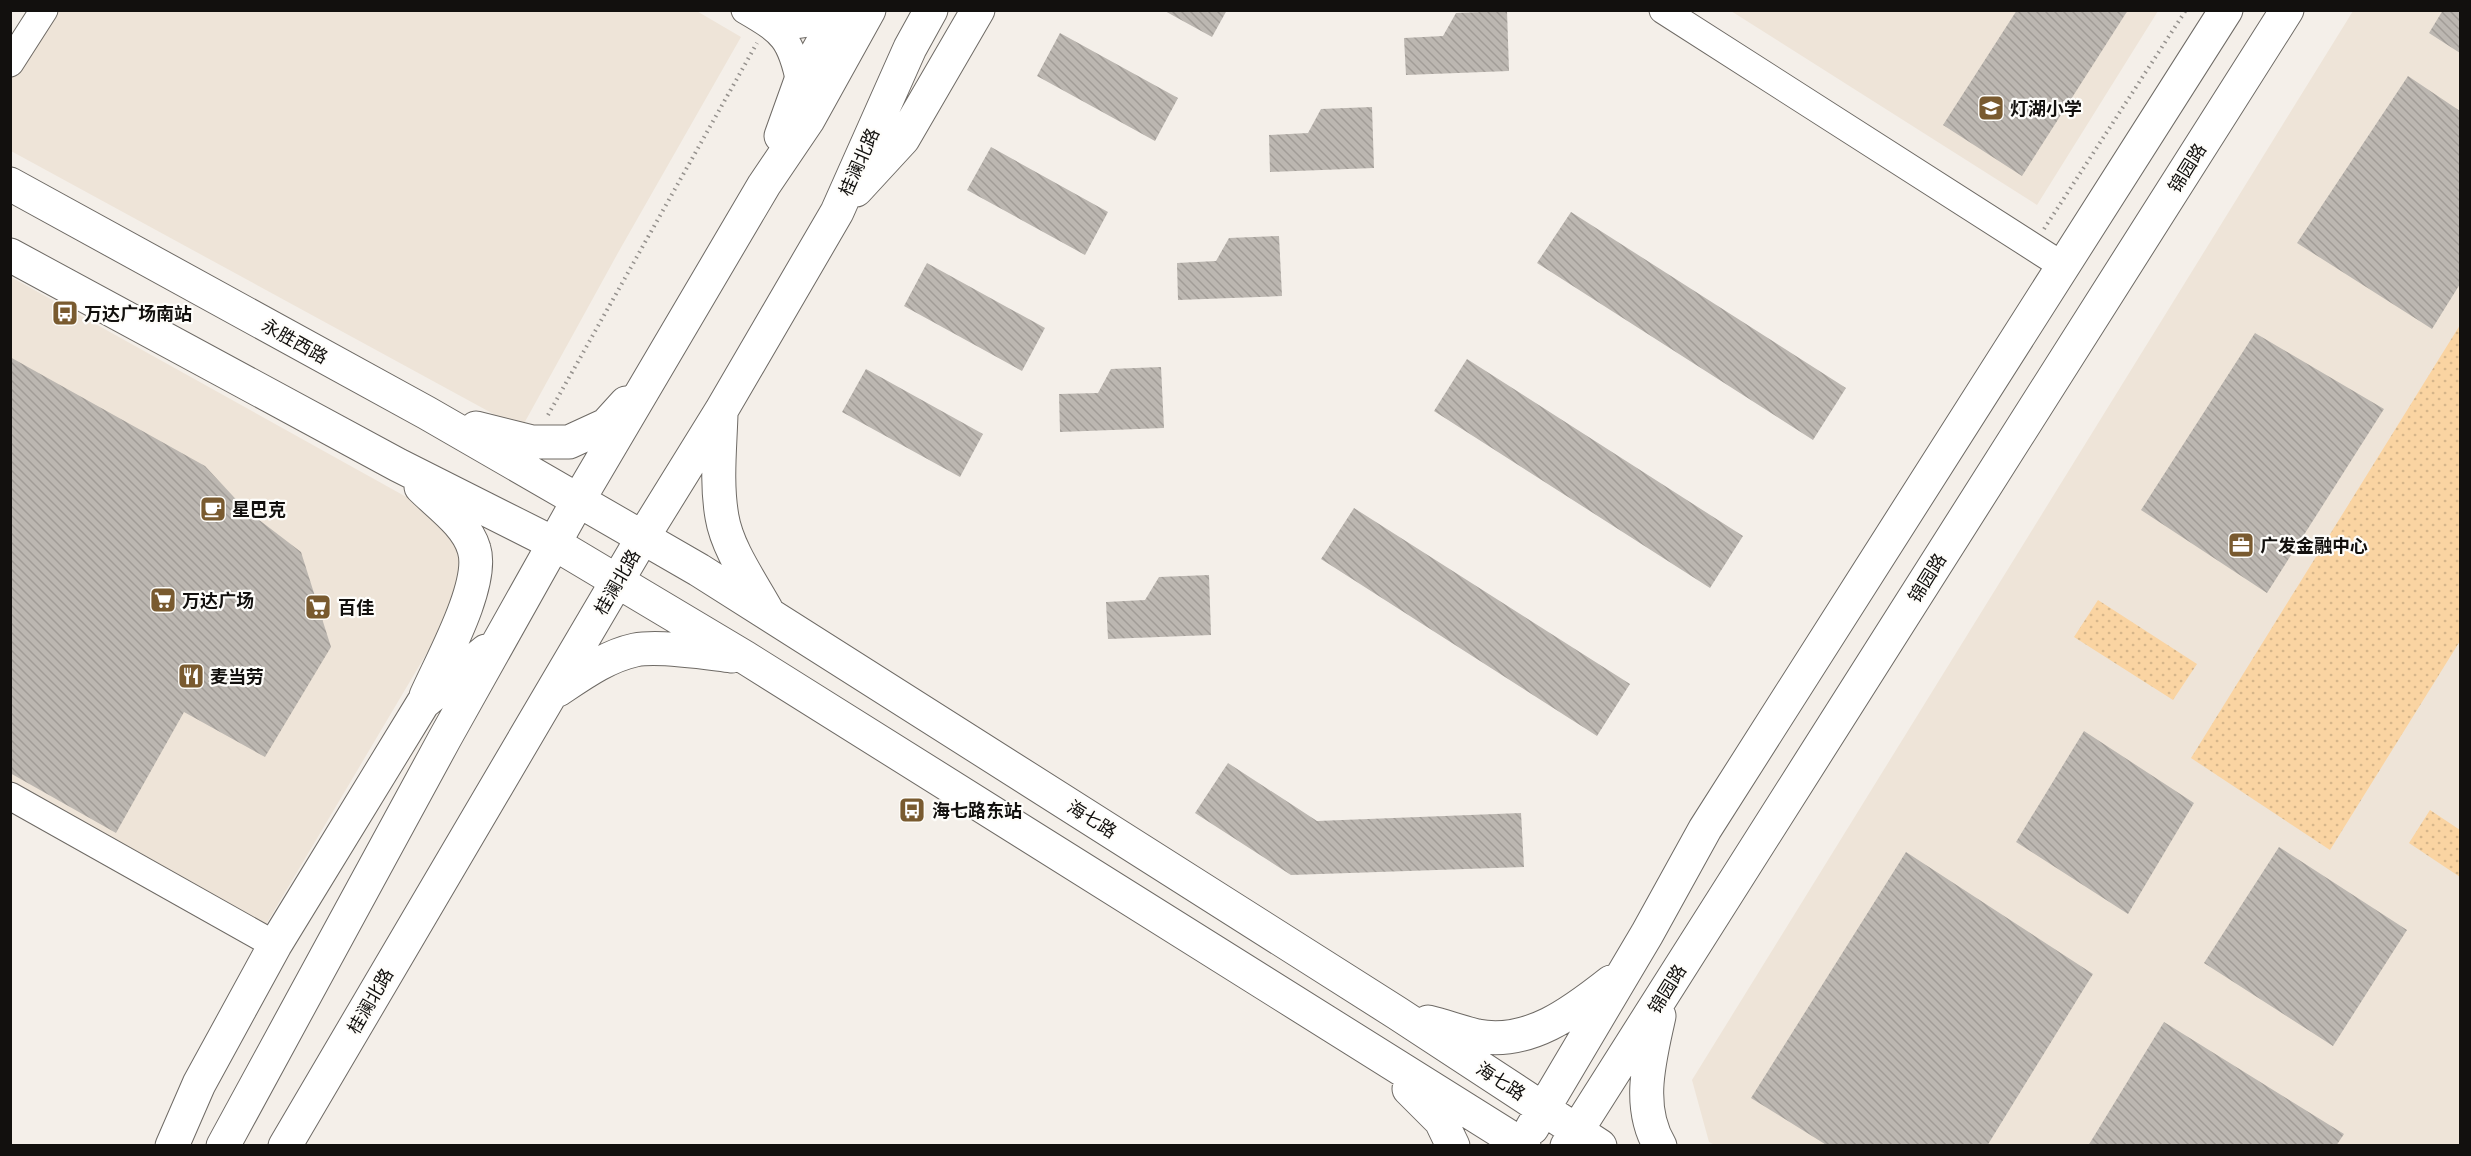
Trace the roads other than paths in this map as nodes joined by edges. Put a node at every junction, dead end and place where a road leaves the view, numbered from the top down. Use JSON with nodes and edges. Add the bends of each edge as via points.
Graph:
{"nodes":[{"id":1,"x":44,"y":10,"type":"edge"},
{"id":2,"x":869,"y":10,"type":"edge"},
{"id":3,"x":931,"y":10,"type":"edge"},
{"id":4,"x":978,"y":10,"type":"edge"},
{"id":5,"x":1663,"y":10,"type":"edge"},
{"id":6,"x":2226,"y":10,"type":"edge"},
{"id":7,"x":2287,"y":10,"type":"edge"},
{"id":8,"x":841,"y":11,"type":"edge"},
{"id":9,"x":757,"y":17,"type":"edge"},
{"id":10,"x":10,"y":63,"type":"edge"},
{"id":11,"x":800,"y":83,"type":"junction"},
{"id":12,"x":10,"y":184,"type":"edge"},
{"id":13,"x":764,"y":185,"type":"junction"},
{"id":14,"x":837,"y":212,"type":"junction"},
{"id":15,"x":10,"y":255,"type":"edge"},
{"id":16,"x":2063,"y":266,"type":"junction"},
{"id":17,"x":648,"y":380,"type":"junction"},
{"id":18,"x":721,"y":411,"type":"junction"},
{"id":19,"x":427,"y":413,"type":"junction"},
{"id":20,"x":398,"y":465,"type":"junction"},
{"id":21,"x":579,"y":499,"type":"junction"},
{"id":22,"x":643,"y":537,"type":"junction"},
{"id":23,"x":555,"y":544,"type":"junction"},
{"id":24,"x":617,"y":581,"type":"junction"},
{"id":25,"x":769,"y":614,"type":"junction"},
{"id":26,"x":501,"y":638,"type":"junction"},
{"id":27,"x":746,"y":658,"type":"junction"},
{"id":28,"x":551,"y":694,"type":"junction"},
{"id":29,"x":423,"y":703,"type":"junction"},
{"id":30,"x":10,"y":796,"type":"edge"},
{"id":31,"x":275,"y":945,"type":"junction"},
{"id":32,"x":1626,"y":969,"type":"junction"},
{"id":33,"x":1665,"y":993,"type":"junction"},
{"id":34,"x":1397,"y":1013,"type":"junction"},
{"id":35,"x":1372,"y":1051,"type":"junction"},
{"id":36,"x":1543,"y":1109,"type":"junction"},
{"id":37,"x":1581,"y":1141,"type":"edge"},
{"id":38,"x":1522,"y":1145,"type":"edge"},
{"id":39,"x":172,"y":1146,"type":"edge"},
{"id":40,"x":223,"y":1146,"type":"edge"},
{"id":41,"x":285,"y":1146,"type":"edge"},
{"id":42,"x":1453,"y":1146,"type":"edge"},
{"id":43,"x":1660,"y":1146,"type":"edge"}],
"edges":[{"from":1,"to":10,"type":"street"},
{"from":2,"to":13,"type":"main road","via":[[808,120]]},
{"from":3,"to":14,"type":"main road","name":"桂澜北路","via":[[910,48]]},
{"from":4,"to":14,"type":"main road","via":[[903,139]]},
{"from":5,"to":16,"type":"street"},
{"from":6,"to":16,"type":"main road"},
{"from":7,"to":33,"type":"main road","name":"锦园路"},
{"from":8,"to":9,"type":"street","via":[[820,21],[788,27]]},
{"from":8,"to":11,"type":"main road"},
{"from":9,"to":11,"type":"street","via":[[779,31],[786,41],[795,58]]},
{"from":11,"to":13,"type":"main road"},
{"from":12,"to":19,"type":"main road","name":"永胜西路"},
{"from":13,"to":17,"type":"main road"},
{"from":14,"to":18,"type":"main road","name":"桂澜北路"},
{"from":15,"to":20,"type":"main road"},
{"from":16,"to":32,"type":"main road","via":[[1705,829]]},
{"from":17,"to":19,"type":"main road","via":[[606,425],[569,442],[506,437]]},
{"from":17,"to":21,"type":"main road"},
{"from":18,"to":22,"type":"main road","name":"桂澜北路"},
{"from":18,"to":25,"type":"main road","via":[[722,518],[736,555]]},
{"from":19,"to":21,"type":"main road","name":"永胜西路"},
{"from":20,"to":23,"type":"main road"},
{"from":20,"to":29,"type":"main road","via":[[460,525],[474,549],[476,578]]},
{"from":21,"to":22,"type":"main road","name":"海七路"},
{"from":21,"to":23,"type":"main road"},
{"from":22,"to":24,"type":"main road","name":"桂澜北路"},
{"from":22,"to":25,"type":"main road","name":"海七路"},
{"from":23,"to":24,"type":"main road"},
{"from":23,"to":26,"type":"main road"},
{"from":24,"to":27,"type":"main road"},
{"from":24,"to":28,"type":"main road","name":"桂澜北路"},
{"from":25,"to":34,"type":"main road","name":"海七路"},
{"from":26,"to":29,"type":"main road"},
{"from":26,"to":40,"type":"main road"},
{"from":27,"to":28,"type":"main road","via":[[636,649],[597,664]]},
{"from":27,"to":35,"type":"main road"},
{"from":28,"to":41,"type":"main road","name":"桂澜北路"},
{"from":29,"to":31,"type":"main road"},
{"from":30,"to":31,"type":"street"},
{"from":31,"to":39,"type":"main road","via":[[199,1084]]},
{"from":32,"to":34,"type":"main road","via":[[1574,1011],[1541,1029],[1511,1036],[1479,1036]]},
{"from":32,"to":36,"type":"main road"},
{"from":33,"to":37,"type":"main road","name":"锦园路"},
{"from":33,"to":43,"type":"main road","via":[[1649,1061],[1646,1101]]},
{"from":34,"to":36,"type":"main road","name":"海七路"},
{"from":35,"to":38,"type":"main road"},
{"from":35,"to":42,"type":"main road","via":[[1441,1121]]},
{"from":36,"to":37,"type":"main road","name":"海七路"},
{"from":36,"to":38,"type":"main road"}]}
